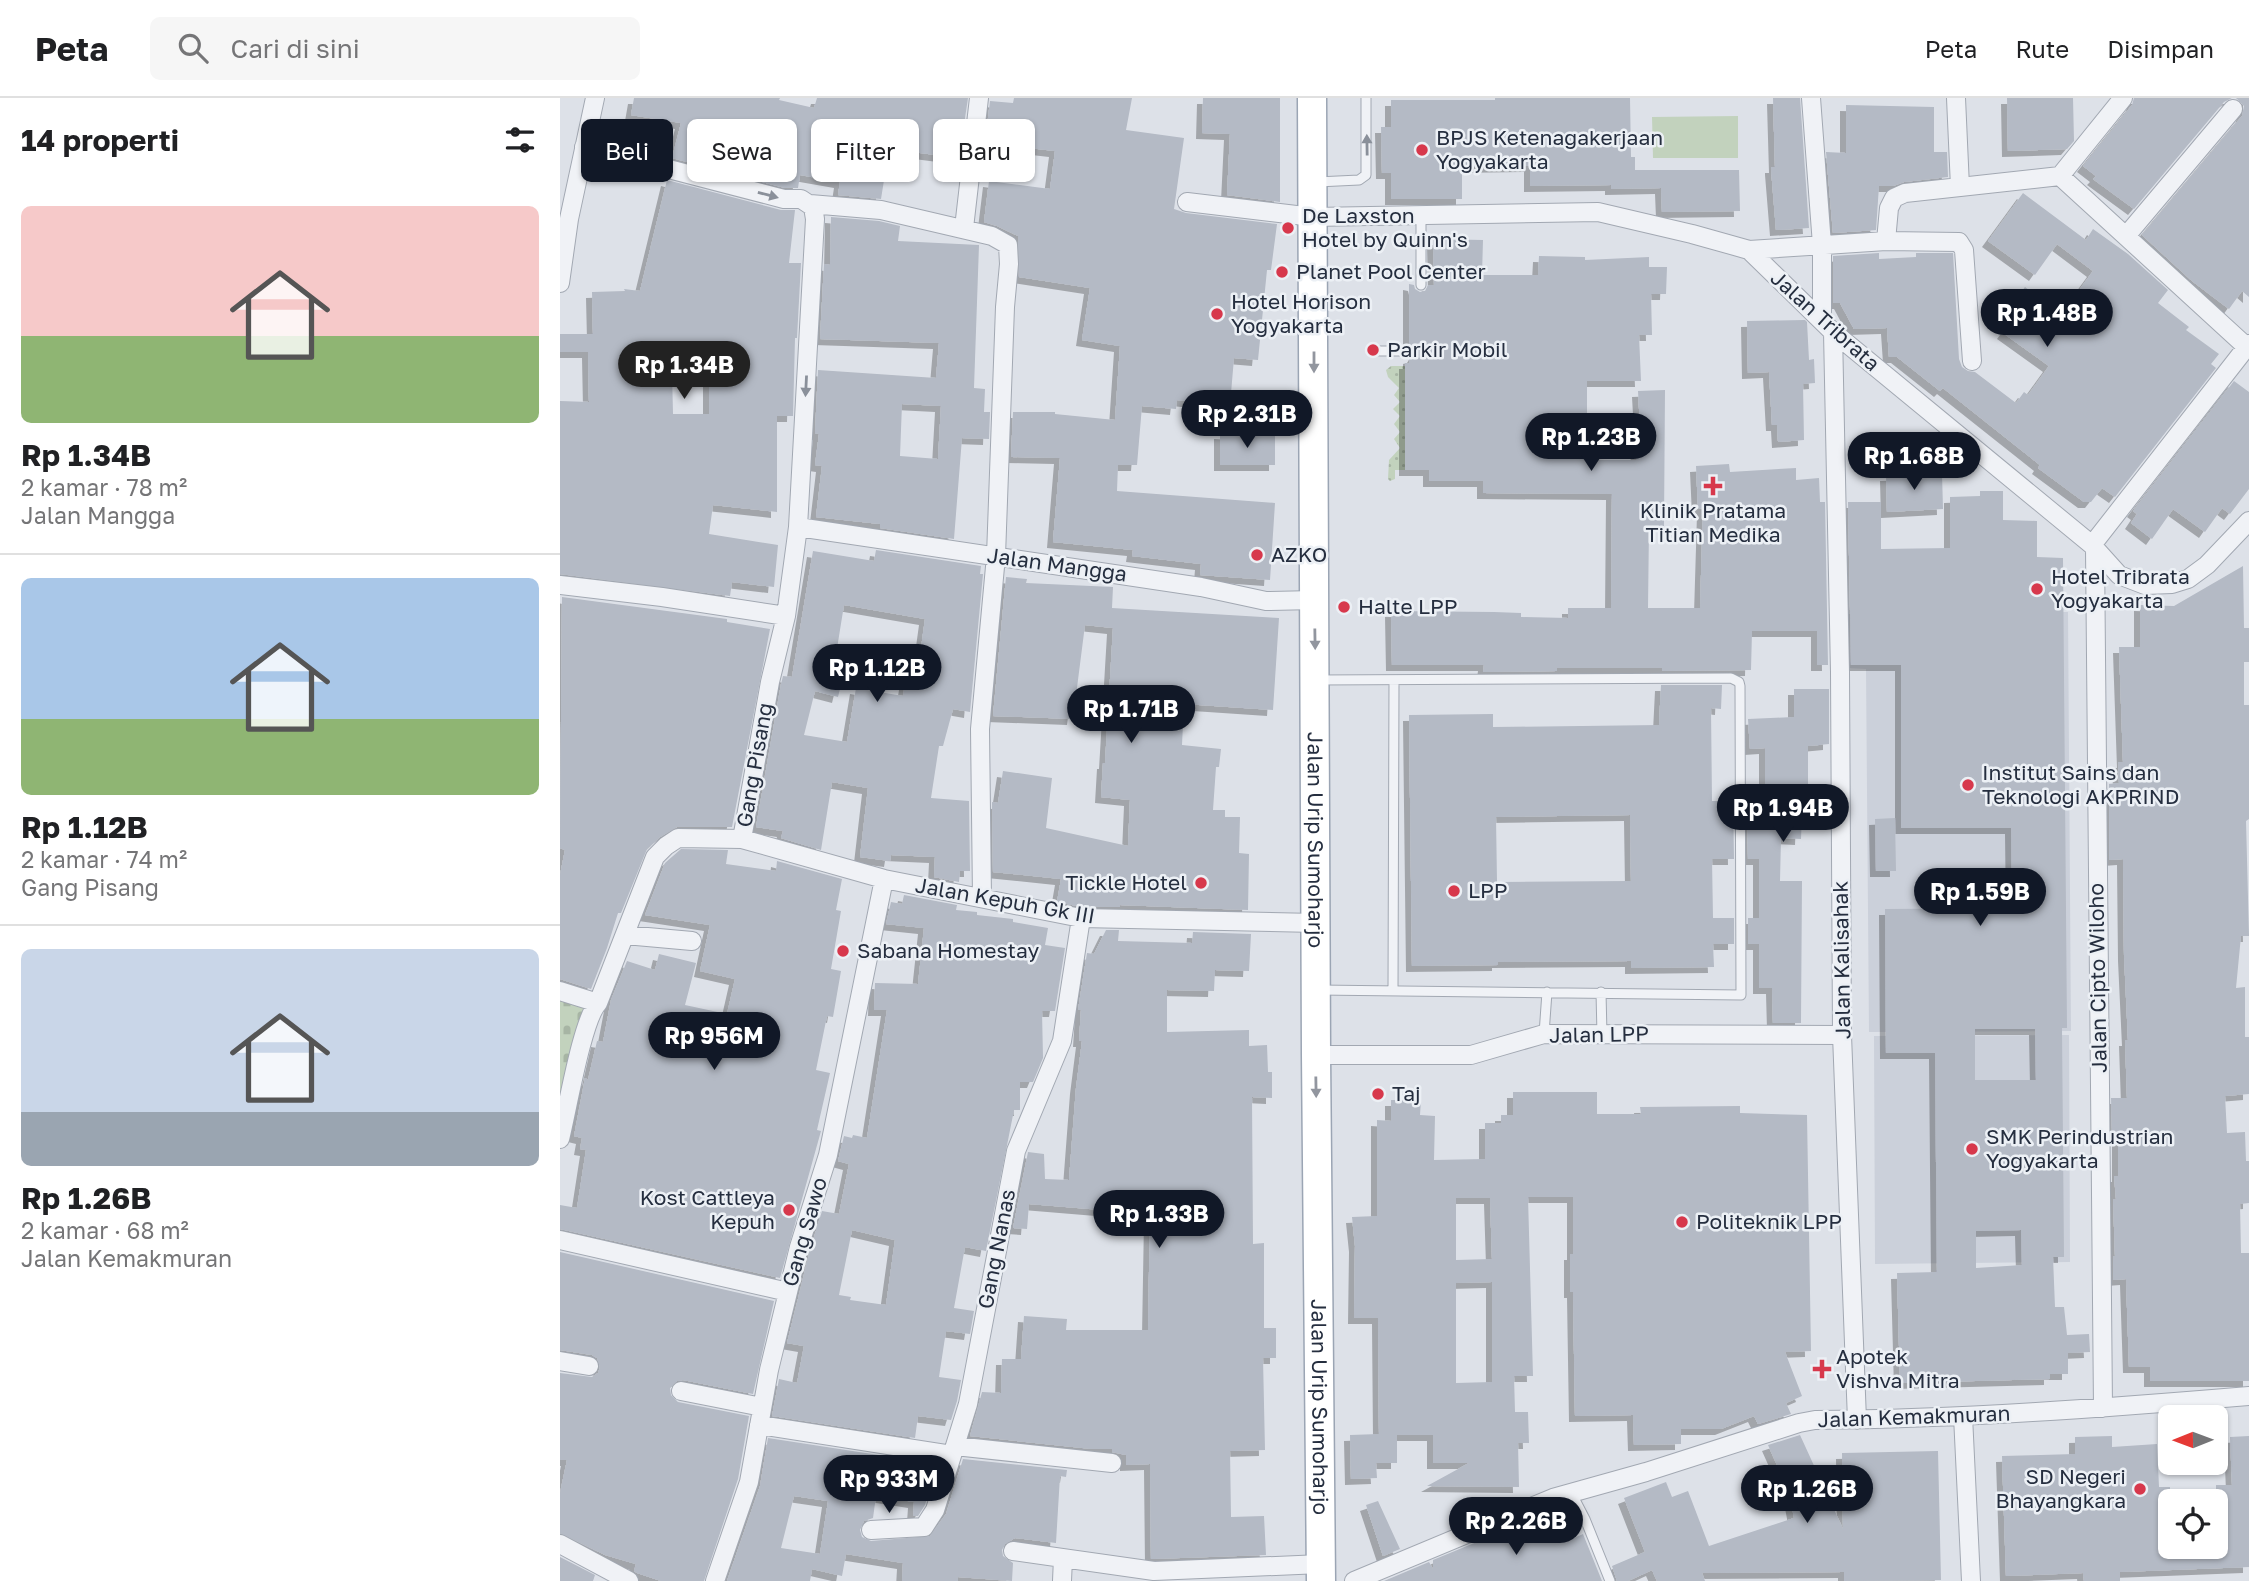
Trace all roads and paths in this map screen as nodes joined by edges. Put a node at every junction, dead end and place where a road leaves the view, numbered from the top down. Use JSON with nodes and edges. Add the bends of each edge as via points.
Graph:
{"nodes":[{"id":1,"x":595,"y":98,"type":"edge"},
{"id":2,"x":979,"y":98,"type":"edge"},
{"id":3,"x":1312,"y":98,"type":"edge"},
{"id":4,"x":1366,"y":98,"type":"edge"},
{"id":5,"x":1811,"y":98,"type":"edge"},
{"id":6,"x":1956,"y":98,"type":"edge"},
{"id":7,"x":2123,"y":98,"type":"edge"},
{"id":8,"x":2233,"y":109,"type":"dead end"},
{"id":9,"x":590,"y":119,"type":"edge"},
{"id":10,"x":581,"y":158,"type":"edge"},
{"id":11,"x":673,"y":170,"type":"edge"},
{"id":12,"x":2060,"y":176,"type":"junction"},
{"id":13,"x":1313,"y":182,"type":"junction"},
{"id":14,"x":1961,"y":187,"type":"junction"},
{"id":15,"x":1187,"y":202,"type":"dead end"},
{"id":16,"x":810,"y":204,"type":"junction"},
{"id":17,"x":1421,"y":215,"type":"junction"},
{"id":18,"x":1313,"y":217,"type":"junction"},
{"id":19,"x":564,"y":218,"type":"edge"},
{"id":20,"x":964,"y":228,"type":"junction"},
{"id":21,"x":2126,"y":236,"type":"junction"},
{"id":22,"x":1886,"y":241,"type":"junction"},
{"id":23,"x":1822,"y":245,"type":"junction"},
{"id":24,"x":1749,"y":250,"type":"junction"},
{"id":25,"x":560,"y":283,"type":"edge"},
{"id":26,"x":1421,"y":285,"type":"dead end"},
{"id":27,"x":1827,"y":327,"type":"junction"},
{"id":28,"x":2248,"y":346,"type":"edge"},
{"id":29,"x":1380,"y":351,"type":"dead end"},
{"id":30,"x":1409,"y":351,"type":"dead end"},
{"id":31,"x":1972,"y":361,"type":"dead end"},
{"id":32,"x":2249,"y":521,"type":"edge"},
{"id":33,"x":799,"y":527,"type":"junction"},
{"id":34,"x":2093,"y":547,"type":"junction"},
{"id":35,"x":996,"y":556,"type":"junction"},
{"id":36,"x":560,"y":585,"type":"edge"},
{"id":37,"x":1315,"y":600,"type":"junction"},
{"id":38,"x":786,"y":616,"type":"junction"},
{"id":39,"x":1316,"y":680,"type":"junction"},
{"id":40,"x":1394,"y":681,"type":"junction"},
{"id":41,"x":742,"y":839,"type":"junction"},
{"id":42,"x":884,"y":879,"type":"junction"},
{"id":43,"x":982,"y":898,"type":"junction"},
{"id":44,"x":1081,"y":918,"type":"junction"},
{"id":45,"x":1316,"y":923,"type":"junction"},
{"id":46,"x":625,"y":935,"type":"junction"},
{"id":47,"x":692,"y":942,"type":"dead end"},
{"id":48,"x":1316,"y":990,"type":"junction"},
{"id":49,"x":1393,"y":990,"type":"junction"},
{"id":50,"x":560,"y":991,"type":"edge"},
{"id":51,"x":1547,"y":992,"type":"junction"},
{"id":52,"x":1601,"y":992,"type":"junction"},
{"id":53,"x":598,"y":1003,"type":"junction"},
{"id":54,"x":1544,"y":1034,"type":"junction"},
{"id":55,"x":1602,"y":1035,"type":"junction"},
{"id":56,"x":1842,"y":1035,"type":"junction"},
{"id":57,"x":1316,"y":1055,"type":"junction"},
{"id":58,"x":560,"y":1139,"type":"edge"},
{"id":59,"x":560,"y":1240,"type":"edge"},
{"id":60,"x":788,"y":1292,"type":"junction"},
{"id":61,"x":560,"y":1361,"type":"edge"},
{"id":62,"x":589,"y":1366,"type":"dead end"},
{"id":63,"x":681,"y":1391,"type":"dead end"},
{"id":64,"x":2249,"y":1396,"type":"edge"},
{"id":65,"x":2104,"y":1408,"type":"junction"},
{"id":66,"x":761,"y":1416,"type":"junction"},
{"id":67,"x":1963,"y":1416,"type":"junction"},
{"id":68,"x":1857,"y":1420,"type":"junction"},
{"id":69,"x":954,"y":1450,"type":"junction"},
{"id":70,"x":1112,"y":1463,"type":"dead end"},
{"id":71,"x":1571,"y":1493,"type":"junction"},
{"id":72,"x":871,"y":1530,"type":"dead end"},
{"id":73,"x":560,"y":1544,"type":"edge"},
{"id":74,"x":1013,"y":1551,"type":"dead end"},
{"id":75,"x":1063,"y":1558,"type":"junction"},
{"id":76,"x":1321,"y":1572,"type":"edge"},
{"id":77,"x":1366,"y":1579,"type":"edge"},
{"id":78,"x":629,"y":1581,"type":"edge"},
{"id":79,"x":715,"y":1581,"type":"edge"},
{"id":80,"x":1062,"y":1581,"type":"edge"},
{"id":81,"x":1610,"y":1581,"type":"edge"},
{"id":82,"x":1971,"y":1581,"type":"edge"}],
"edges":[{"from":1,"to":9,"type":"street"},
{"from":2,"to":20,"type":"street"},
{"from":3,"to":13,"type":"main road","name":"Jalan Urip Sumoharjo"},
{"from":13,"to":4,"type":"lane","one_way":true,"via":[[1359,180],[1366,175]]},
{"from":5,"to":23,"type":"street","name":"Jalan Kalisahak"},
{"from":6,"to":14,"type":"street"},
{"from":7,"to":12,"type":"street"},
{"from":8,"to":21,"type":"street"},
{"from":10,"to":19,"type":"street"},
{"from":11,"to":16,"type":"street","one_way":true},
{"from":12,"to":14,"type":"street"},
{"from":12,"to":21,"type":"street"},
{"from":13,"to":18,"type":"main road","name":"Jalan Urip Sumoharjo"},
{"from":14,"to":22,"type":"street","via":[[1894,198]]},
{"from":15,"to":18,"type":"street","name":"Jalan Tribrata"},
{"from":16,"to":20,"type":"street","via":[[881,210]]},
{"from":16,"to":33,"type":"street","name":"Gang Pisang","one_way":true,"via":[[815,219]]},
{"from":17,"to":18,"type":"street","name":"Jalan Tribrata"},
{"from":17,"to":24,"type":"street","name":"Jalan Tribrata","via":[[1598,212]]},
{"from":17,"to":26,"type":"lane"},
{"from":18,"to":37,"type":"main road","name":"Jalan Urip Sumoharjo","one_way":true},
{"from":19,"to":25,"type":"street"},
{"from":20,"to":35,"type":"street","via":[[992,236],[1007,245],[1009,255]]},
{"from":21,"to":28,"type":"street"},
{"from":22,"to":23,"type":"street"},
{"from":22,"to":31,"type":"street","via":[[1962,244]]},
{"from":23,"to":24,"type":"street"},
{"from":23,"to":27,"type":"street","name":"Jalan Kalisahak"},
{"from":24,"to":27,"type":"street","name":"Jalan Tribrata"},
{"from":27,"to":34,"type":"street","name":"Jalan Tribrata"},
{"from":27,"to":56,"type":"street","name":"Jalan Kalisahak","via":[[1840,673]]},
{"from":28,"to":34,"type":"street"},
{"from":29,"to":30,"type":"lane"},
{"from":32,"to":34,"type":"street","name":"Jalan Tribrata","via":[[2207,565],[2172,584],[2145,585],[2119,575]]},
{"from":33,"to":35,"type":"street","name":"Jalan Mangga"},
{"from":33,"to":38,"type":"street","name":"Gang Pisang"},
{"from":34,"to":65,"type":"street","name":"Jalan Cipto Wiloho"},
{"from":35,"to":37,"type":"street","name":"Jalan Mangga","via":[[1266,601]]},
{"from":35,"to":43,"type":"street","via":[[980,729]]},
{"from":36,"to":38,"type":"street"},
{"from":37,"to":39,"type":"main road","name":"Jalan Urip Sumoharjo","one_way":true},
{"from":38,"to":41,"type":"street","name":"Gang Pisang"},
{"from":39,"to":40,"type":"lane"},
{"from":39,"to":45,"type":"main road","name":"Jalan Urip Sumoharjo"},
{"from":40,"to":49,"type":"lane"},
{"from":40,"to":52,"type":"lane","via":[[1723,678],[1739,682],[1741,995]]},
{"from":41,"to":42,"type":"street","name":"Jalan Kepuh Gk III"},
{"from":41,"to":46,"type":"street","name":"Jalan Kepuh Gk III","via":[[678,838],[666,846],[646,875]]},
{"from":42,"to":43,"type":"street","name":"Jalan Kepuh Gk III"},
{"from":42,"to":60,"type":"street","name":"Gang Sawo","via":[[828,1155]]},
{"from":43,"to":44,"type":"street","name":"Jalan Kepuh Gk III"},
{"from":44,"to":45,"type":"street","name":"Jalan Kepuh Gk III"},
{"from":44,"to":69,"type":"street","name":"Gang Nanas","via":[[1062,1041],[1016,1151],[968,1404]]},
{"from":45,"to":48,"type":"main road","name":"Jalan Urip Sumoharjo"},
{"from":46,"to":47,"type":"street"},
{"from":46,"to":53,"type":"street","name":"Jalan Kepuh Gk III"},
{"from":48,"to":49,"type":"lane"},
{"from":48,"to":57,"type":"main road","name":"Jalan Urip Sumoharjo"},
{"from":49,"to":51,"type":"lane"},
{"from":50,"to":53,"type":"street"},
{"from":51,"to":52,"type":"lane"},
{"from":51,"to":54,"type":"lane"},
{"from":52,"to":55,"type":"lane"},
{"from":53,"to":58,"type":"street","name":"Jalan Kepuh Gk III","via":[[587,1026]]},
{"from":54,"to":55,"type":"street","name":"Jalan LPP"},
{"from":54,"to":57,"type":"street","name":"Jalan LPP","via":[[1471,1055]]},
{"from":55,"to":56,"type":"street","name":"Jalan LPP"},
{"from":56,"to":68,"type":"street","name":"Jalan Kalisahak"},
{"from":57,"to":76,"type":"main road","name":"Jalan Urip Sumoharjo","one_way":true},
{"from":59,"to":60,"type":"street"},
{"from":60,"to":66,"type":"street","name":"Gang Sawo"},
{"from":61,"to":62,"type":"street"},
{"from":63,"to":66,"type":"street"},
{"from":64,"to":65,"type":"street","name":"Jalan Kemakmuran"},
{"from":65,"to":67,"type":"street","name":"Jalan Kemakmuran"},
{"from":66,"to":69,"type":"street"},
{"from":66,"to":79,"type":"street","name":"Gang Sawo","via":[[749,1482]]},
{"from":67,"to":68,"type":"street","name":"Jalan Kemakmuran"},
{"from":67,"to":82,"type":"street"},
{"from":68,"to":71,"type":"street","name":"Jalan Kemakmuran","via":[[1800,1423]]},
{"from":69,"to":70,"type":"street"},
{"from":69,"to":72,"type":"street","name":"Gang Nanas","via":[[925,1527]]},
{"from":71,"to":77,"type":"street","name":"Jalan Kemakmuran"},
{"from":71,"to":81,"type":"lane"},
{"from":73,"to":78,"type":"street"},
{"from":74,"to":75,"type":"street"},
{"from":75,"to":76,"type":"street","via":[[1154,1570]]},
{"from":75,"to":80,"type":"street"}]}
